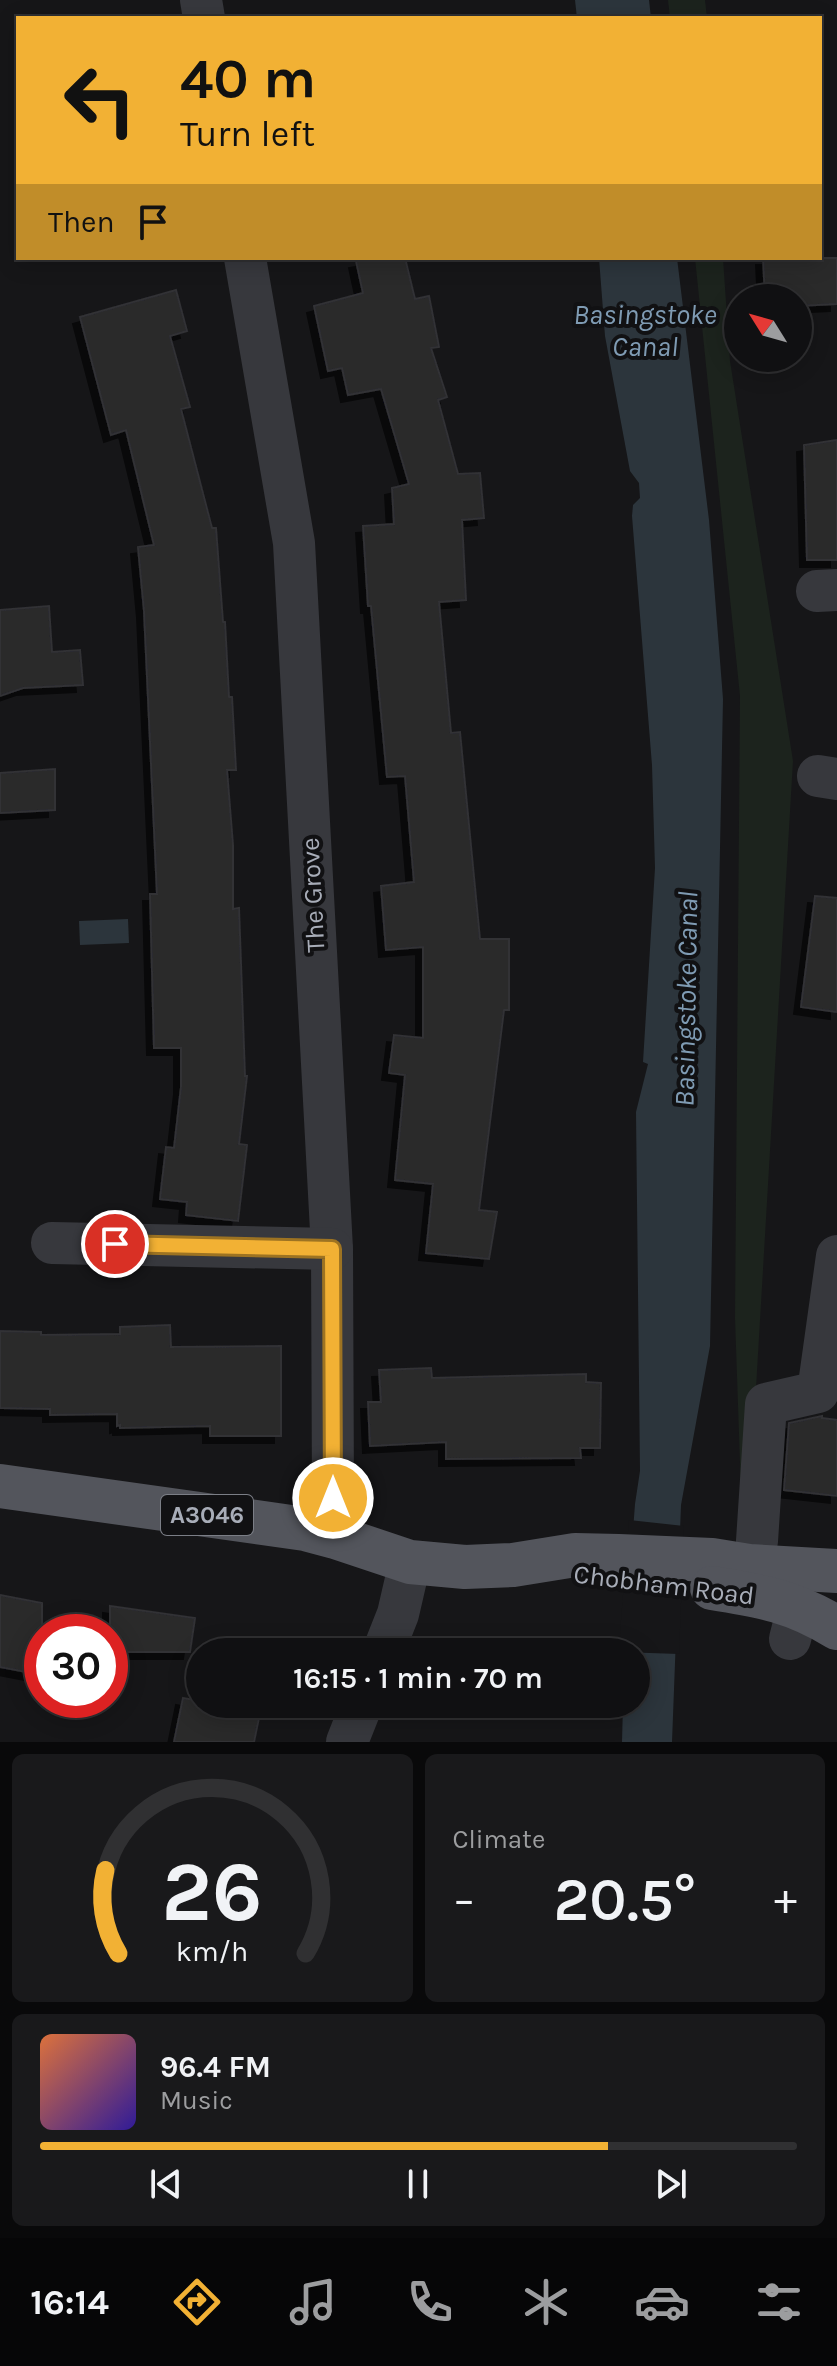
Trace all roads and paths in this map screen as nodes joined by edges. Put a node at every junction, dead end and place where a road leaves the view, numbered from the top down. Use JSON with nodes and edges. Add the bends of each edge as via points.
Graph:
{"nodes":[{"id":1,"x":245,"y":260,"type":"edge"},
{"id":2,"x":52,"y":1243,"type":"dead end"},
{"id":3,"x":332,"y":1249,"type":"junction"},
{"id":4,"x":837,"y":1256,"type":"edge"},
{"id":5,"x":0,"y":1486,"type":"edge"},
{"id":6,"x":335,"y":1537,"type":"junction"},
{"id":7,"x":410,"y":1562,"type":"junction"},
{"id":8,"x":732,"y":1563,"type":"junction"},
{"id":9,"x":837,"y":1571,"type":"edge"},
{"id":10,"x":808,"y":1615,"type":"edge"},
{"id":11,"x":837,"y":1628,"type":"edge"},
{"id":12,"x":389,"y":1638,"type":"edge"},
{"id":13,"x":356,"y":1718,"type":"edge"},
{"id":14,"x":347,"y":1742,"type":"edge"}],
"edges":[{"from":1,"to":3,"type":"street","name":"The Grove","via":[[294,543]]},
{"from":2,"to":3,"type":"street"},
{"from":3,"to":6,"type":"street","name":"The Grove"},
{"from":4,"to":8,"type":"street","via":[[818,1392],[766,1404]]},
{"from":5,"to":6,"type":"main road","name":"Chobham Road","number":"A3046"},
{"from":6,"to":7,"type":"main road","name":"Chobham Road","number":"A3046"},
{"from":7,"to":8,"type":"main road","name":"Chobham Road","number":"A3046","via":[[513,1565],[575,1555],[618,1569]]},
{"from":7,"to":12,"type":"street"},
{"from":8,"to":9,"type":"main road","name":"Chobham Road","number":"A3046"},
{"from":8,"to":10,"type":"main road","name":"Chobham Road","number":"A3046","via":[[806,1590]]},
{"from":10,"to":11,"type":"main road","name":"Chobham Road"},
{"from":13,"to":14,"type":"street"}]}
